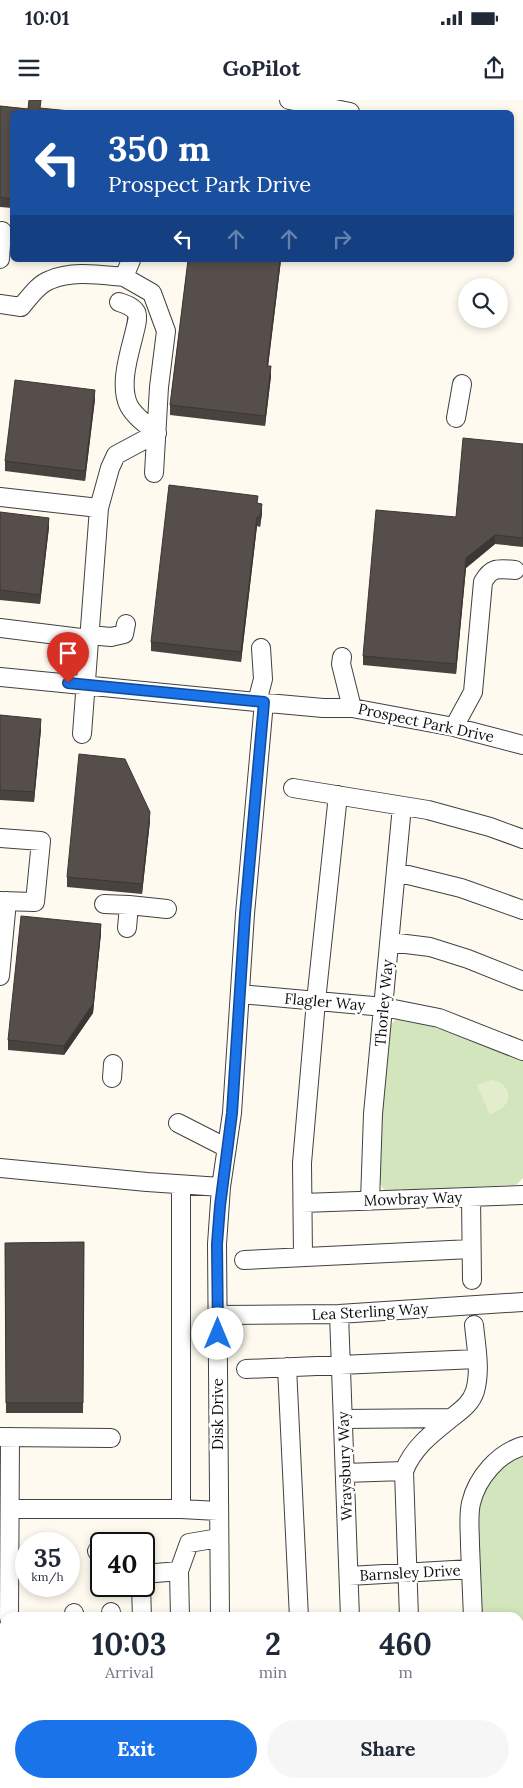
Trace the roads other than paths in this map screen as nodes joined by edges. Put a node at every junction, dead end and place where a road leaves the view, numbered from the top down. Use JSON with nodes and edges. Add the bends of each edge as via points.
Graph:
{"nodes":[{"id":1,"x":289,"y":100,"type":"edge"},
{"id":2,"x":340,"y":110,"type":"edge"},
{"id":3,"x":2,"y":232,"type":"dead end"},
{"id":4,"x":0,"y":259,"type":"edge"},
{"id":5,"x":130,"y":262,"type":"edge"},
{"id":6,"x":124,"y":277,"type":"junction"},
{"id":7,"x":119,"y":302,"type":"dead end"},
{"id":8,"x":0,"y":304,"type":"edge"},
{"id":9,"x":462,"y":384,"type":"dead end"},
{"id":10,"x":456,"y":418,"type":"dead end"},
{"id":11,"x":157,"y":433,"type":"junction"},
{"id":12,"x":154,"y":475,"type":"dead end"},
{"id":13,"x":0,"y":497,"type":"edge"},
{"id":14,"x":99,"y":508,"type":"junction"},
{"id":15,"x":515,"y":570,"type":"dead end"},
{"id":16,"x":126,"y":624,"type":"dead end"},
{"id":17,"x":0,"y":628,"type":"edge"},
{"id":18,"x":89,"y":637,"type":"junction"},
{"id":19,"x":261,"y":648,"type":"dead end"},
{"id":20,"x":342,"y":657,"type":"dead end"},
{"id":21,"x":0,"y":676,"type":"edge"},
{"id":22,"x":85,"y":684,"type":"junction"},
{"id":23,"x":260,"y":702,"type":"junction"},
{"id":24,"x":352,"y":708,"type":"junction"},
{"id":25,"x":454,"y":727,"type":"junction"},
{"id":26,"x":82,"y":734,"type":"dead end"},
{"id":27,"x":523,"y":745,"type":"edge"},
{"id":28,"x":293,"y":788,"type":"dead end"},
{"id":29,"x":338,"y":795,"type":"junction"},
{"id":30,"x":402,"y":806,"type":"junction"},
{"id":31,"x":0,"y":838,"type":"edge"},
{"id":32,"x":523,"y":839,"type":"edge"},
{"id":33,"x":396,"y":872,"type":"junction"},
{"id":34,"x":4,"y":901,"type":"edge"},
{"id":35,"x":104,"y":904,"type":"dead end"},
{"id":36,"x":129,"y":905,"type":"junction"},
{"id":37,"x":167,"y":909,"type":"dead end"},
{"id":38,"x":523,"y":910,"type":"edge"},
{"id":39,"x":127,"y":928,"type":"dead end"},
{"id":40,"x":390,"y":942,"type":"junction"},
{"id":41,"x":0,"y":976,"type":"edge"},
{"id":42,"x":523,"y":981,"type":"edge"},
{"id":43,"x":240,"y":994,"type":"junction"},
{"id":44,"x":316,"y":1001,"type":"junction"},
{"id":45,"x":384,"y":1007,"type":"junction"},
{"id":46,"x":523,"y":1051,"type":"edge"},
{"id":47,"x":178,"y":1123,"type":"dead end"},
{"id":48,"x":227,"y":1148,"type":"junction"},
{"id":49,"x":0,"y":1168,"type":"edge"},
{"id":50,"x":181,"y":1185,"type":"junction"},
{"id":51,"x":221,"y":1187,"type":"junction"},
{"id":52,"x":523,"y":1195,"type":"edge"},
{"id":53,"x":471,"y":1197,"type":"junction"},
{"id":54,"x":370,"y":1201,"type":"junction"},
{"id":55,"x":303,"y":1203,"type":"junction"},
{"id":56,"x":472,"y":1249,"type":"junction"},
{"id":57,"x":303,"y":1257,"type":"junction"},
{"id":58,"x":244,"y":1260,"type":"dead end"},
{"id":59,"x":472,"y":1280,"type":"dead end"},
{"id":60,"x":523,"y":1302,"type":"edge"},
{"id":61,"x":339,"y":1314,"type":"junction"},
{"id":62,"x":217,"y":1315,"type":"junction"},
{"id":63,"x":474,"y":1325,"type":"dead end"},
{"id":64,"x":477,"y":1359,"type":"junction"},
{"id":65,"x":341,"y":1364,"type":"junction"},
{"id":66,"x":287,"y":1367,"type":"junction"},
{"id":67,"x":246,"y":1369,"type":"dead end"},
{"id":68,"x":451,"y":1418,"type":"junction"},
{"id":69,"x":343,"y":1419,"type":"junction"},
{"id":70,"x":5,"y":1437,"type":"edge"},
{"id":71,"x":111,"y":1438,"type":"dead end"},
{"id":72,"x":523,"y":1446,"type":"edge"},
{"id":73,"x":404,"y":1470,"type":"junction"},
{"id":74,"x":345,"y":1474,"type":"junction"},
{"id":75,"x":10,"y":1509,"type":"junction"},
{"id":76,"x":181,"y":1509,"type":"junction"},
{"id":77,"x":218,"y":1511,"type":"junction"},
{"id":78,"x":219,"y":1538,"type":"junction"},
{"id":79,"x":471,"y":1569,"type":"junction"},
{"id":80,"x":179,"y":1570,"type":"junction"},
{"id":81,"x":155,"y":1573,"type":"edge"},
{"id":82,"x":408,"y":1573,"type":"junction"},
{"id":83,"x":349,"y":1576,"type":"junction"},
{"id":84,"x":141,"y":1597,"type":"edge"},
{"id":85,"x":9,"y":1612,"type":"edge"},
{"id":86,"x":142,"y":1612,"type":"edge"},
{"id":87,"x":180,"y":1612,"type":"edge"},
{"id":88,"x":220,"y":1612,"type":"edge"},
{"id":89,"x":299,"y":1612,"type":"edge"},
{"id":90,"x":350,"y":1612,"type":"edge"},
{"id":91,"x":409,"y":1612,"type":"edge"},
{"id":92,"x":472,"y":1612,"type":"edge"}],
"edges":[{"from":1,"to":2,"type":"street"},
{"from":3,"to":4,"type":"street"},
{"from":5,"to":6,"type":"street"},
{"from":6,"to":8,"type":"street","via":[[81,274],[49,280],[36,289],[21,307]]},
{"from":6,"to":11,"type":"street","via":[[152,293],[166,331]]},
{"from":7,"to":11,"type":"street","via":[[137,313],[138,321],[126,361],[125,393],[129,406],[140,420]]},
{"from":9,"to":10,"type":"street"},
{"from":11,"to":12,"type":"street"},
{"from":11,"to":14,"type":"street","via":[[116,456]]},
{"from":13,"to":14,"type":"street"},
{"from":14,"to":18,"type":"street"},
{"from":15,"to":25,"type":"street","via":[[497,568],[488,573],[483,582],[473,692]]},
{"from":16,"to":18,"type":"street","via":[[124,634]]},
{"from":17,"to":18,"type":"street"},
{"from":18,"to":22,"type":"street"},
{"from":19,"to":23,"type":"street","name":"Disk Drive","via":[[263,679]]},
{"from":20,"to":24,"type":"street"},
{"from":21,"to":22,"type":"street","name":"Prospect Park Drive"},
{"from":22,"to":23,"type":"street","name":"Prospect Park Drive"},
{"from":22,"to":26,"type":"street"},
{"from":23,"to":24,"type":"street","name":"Prospect Park Drive"},
{"from":23,"to":43,"type":"street","name":"Disk Drive"},
{"from":24,"to":25,"type":"street","name":"Prospect Park Drive"},
{"from":25,"to":27,"type":"street","name":"Prospect Park Drive"},
{"from":28,"to":29,"type":"street"},
{"from":29,"to":30,"type":"street"},
{"from":29,"to":44,"type":"street"},
{"from":30,"to":32,"type":"street","via":[[428,810]]},
{"from":30,"to":33,"type":"street","name":"Thorley Way"},
{"from":31,"to":34,"type":"street","via":[[41,840],[35,902]]},
{"from":33,"to":38,"type":"street","via":[[461,888]]},
{"from":33,"to":40,"type":"street","name":"Thorley Way"},
{"from":34,"to":41,"type":"street"},
{"from":35,"to":36,"type":"street"},
{"from":36,"to":37,"type":"street"},
{"from":36,"to":39,"type":"street"},
{"from":40,"to":42,"type":"street","via":[[430,947]]},
{"from":40,"to":45,"type":"street","name":"Thorley Way"},
{"from":43,"to":44,"type":"street","name":"Flagler Way"},
{"from":43,"to":48,"type":"street","name":"Disk Drive"},
{"from":44,"to":45,"type":"street","name":"Flagler Way"},
{"from":44,"to":55,"type":"street","via":[[302,1163]]},
{"from":45,"to":46,"type":"street","name":"Flagler Way","via":[[438,1018]]},
{"from":45,"to":54,"type":"street","name":"Thorley Way","via":[[373,1114]]},
{"from":47,"to":48,"type":"street"},
{"from":48,"to":51,"type":"street","name":"Disk Drive"},
{"from":49,"to":50,"type":"street"},
{"from":50,"to":51,"type":"street"},
{"from":50,"to":76,"type":"street"},
{"from":51,"to":62,"type":"street","name":"Disk Drive"},
{"from":52,"to":53,"type":"street","name":"Mowbray Way"},
{"from":53,"to":54,"type":"street","name":"Mowbray Way"},
{"from":53,"to":56,"type":"street"},
{"from":54,"to":55,"type":"street","name":"Mowbray Way"},
{"from":55,"to":57,"type":"street"},
{"from":56,"to":57,"type":"street"},
{"from":56,"to":59,"type":"street"},
{"from":57,"to":58,"type":"street"},
{"from":60,"to":61,"type":"street","name":"Lea Sterling Way"},
{"from":61,"to":62,"type":"street","name":"Lea Sterling Way"},
{"from":61,"to":65,"type":"street","name":"Wraysbury Way"},
{"from":62,"to":77,"type":"street","name":"Disk Drive"},
{"from":63,"to":64,"type":"street"},
{"from":64,"to":65,"type":"street"},
{"from":64,"to":68,"type":"street","via":[[473,1397]]},
{"from":65,"to":66,"type":"street"},
{"from":65,"to":69,"type":"street","name":"Wraysbury Way"},
{"from":66,"to":67,"type":"street"},
{"from":66,"to":89,"type":"street"},
{"from":68,"to":69,"type":"street"},
{"from":68,"to":73,"type":"street","via":[[418,1447]]},
{"from":69,"to":74,"type":"street","name":"Wraysbury Way"},
{"from":70,"to":71,"type":"street"},
{"from":70,"to":75,"type":"street"},
{"from":72,"to":79,"type":"street","via":[[488,1469],[477,1486],[469,1523]]},
{"from":73,"to":74,"type":"street"},
{"from":73,"to":82,"type":"street"},
{"from":74,"to":83,"type":"street","name":"Wraysbury Way"},
{"from":75,"to":76,"type":"street"},
{"from":75,"to":85,"type":"street"},
{"from":76,"to":77,"type":"street"},
{"from":77,"to":78,"type":"street","name":"Disk Drive"},
{"from":78,"to":80,"type":"street","via":[[189,1542]]},
{"from":78,"to":88,"type":"street","name":"Disk Drive"},
{"from":79,"to":82,"type":"street","name":"Barnsley Drive"},
{"from":79,"to":92,"type":"street"},
{"from":80,"to":81,"type":"street"},
{"from":80,"to":87,"type":"street"},
{"from":82,"to":83,"type":"street","name":"Barnsley Drive"},
{"from":82,"to":91,"type":"street"},
{"from":83,"to":90,"type":"street","name":"Wraysbury Way"},
{"from":84,"to":86,"type":"street"}]}
